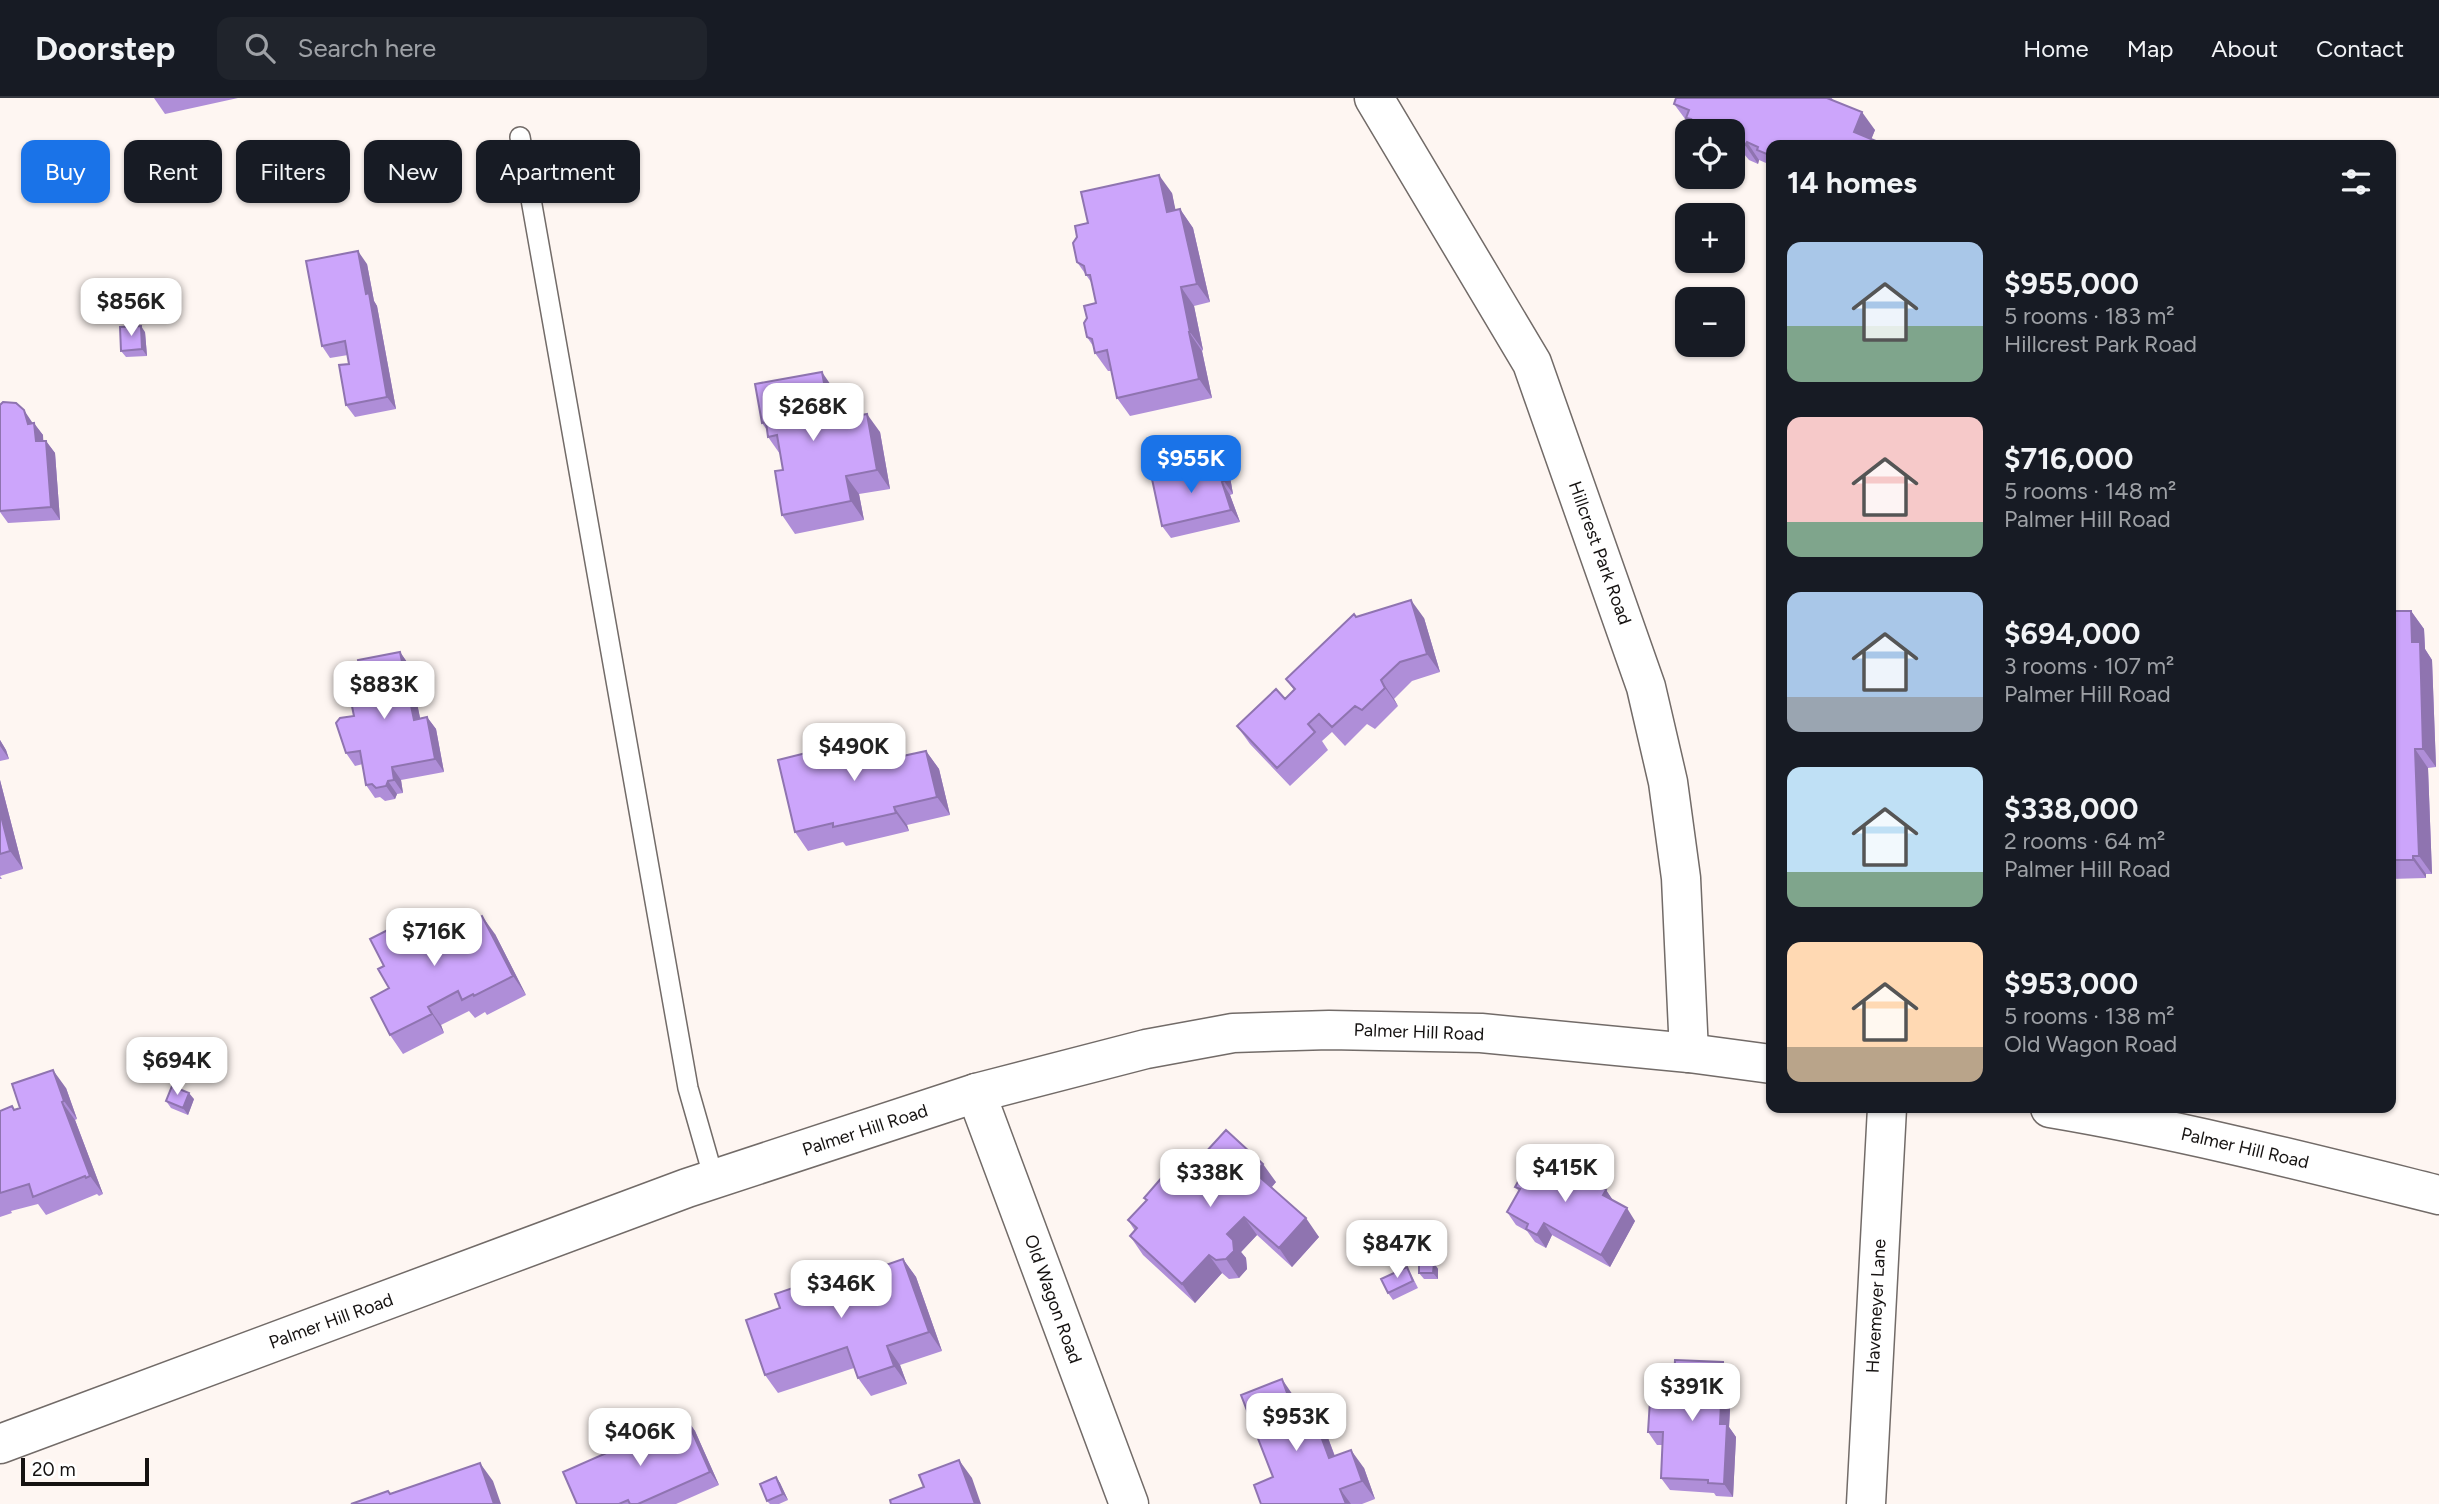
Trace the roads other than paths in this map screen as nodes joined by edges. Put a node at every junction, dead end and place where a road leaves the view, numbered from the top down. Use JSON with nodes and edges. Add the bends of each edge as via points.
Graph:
{"nodes":[{"id":1,"x":1374,"y":98,"type":"edge"},
{"id":2,"x":520,"y":137,"type":"dead end"},
{"id":3,"x":1689,"y":1052,"type":"junction"},
{"id":4,"x":1766,"y":1063,"type":"edge"},
{"id":5,"x":976,"y":1093,"type":"junction"},
{"id":6,"x":1886,"y":1113,"type":"edge"},
{"id":7,"x":2081,"y":1113,"type":"edge"},
{"id":8,"x":714,"y":1180,"type":"junction"},
{"id":9,"x":2439,"y":1195,"type":"edge"},
{"id":10,"x":0,"y":1444,"type":"edge"},
{"id":11,"x":1129,"y":1504,"type":"edge"},
{"id":12,"x":1866,"y":1504,"type":"edge"}],
"edges":[{"from":1,"to":3,"type":"main road","name":"Hillcrest Park Road","via":[[1532,363],[1647,687],[1668,782],[1681,878]]},
{"from":2,"to":8,"type":"lane","via":[[688,1088]]},
{"from":3,"to":4,"type":"main road","name":"Palmer Hill Road"},
{"from":3,"to":5,"type":"main road","name":"Palmer Hill Road","via":[[1481,1033],[1329,1030],[1233,1034],[1146,1049]]},
{"from":5,"to":8,"type":"main road","name":"Palmer Hill Road"},
{"from":5,"to":11,"type":"main road","name":"Old Wagon Road"},
{"from":6,"to":12,"type":"main road","name":"Havemeyer Lane"},
{"from":7,"to":9,"type":"main road","name":"Palmer Hill Road"},
{"from":8,"to":10,"type":"main road","name":"Palmer Hill Road"}]}
